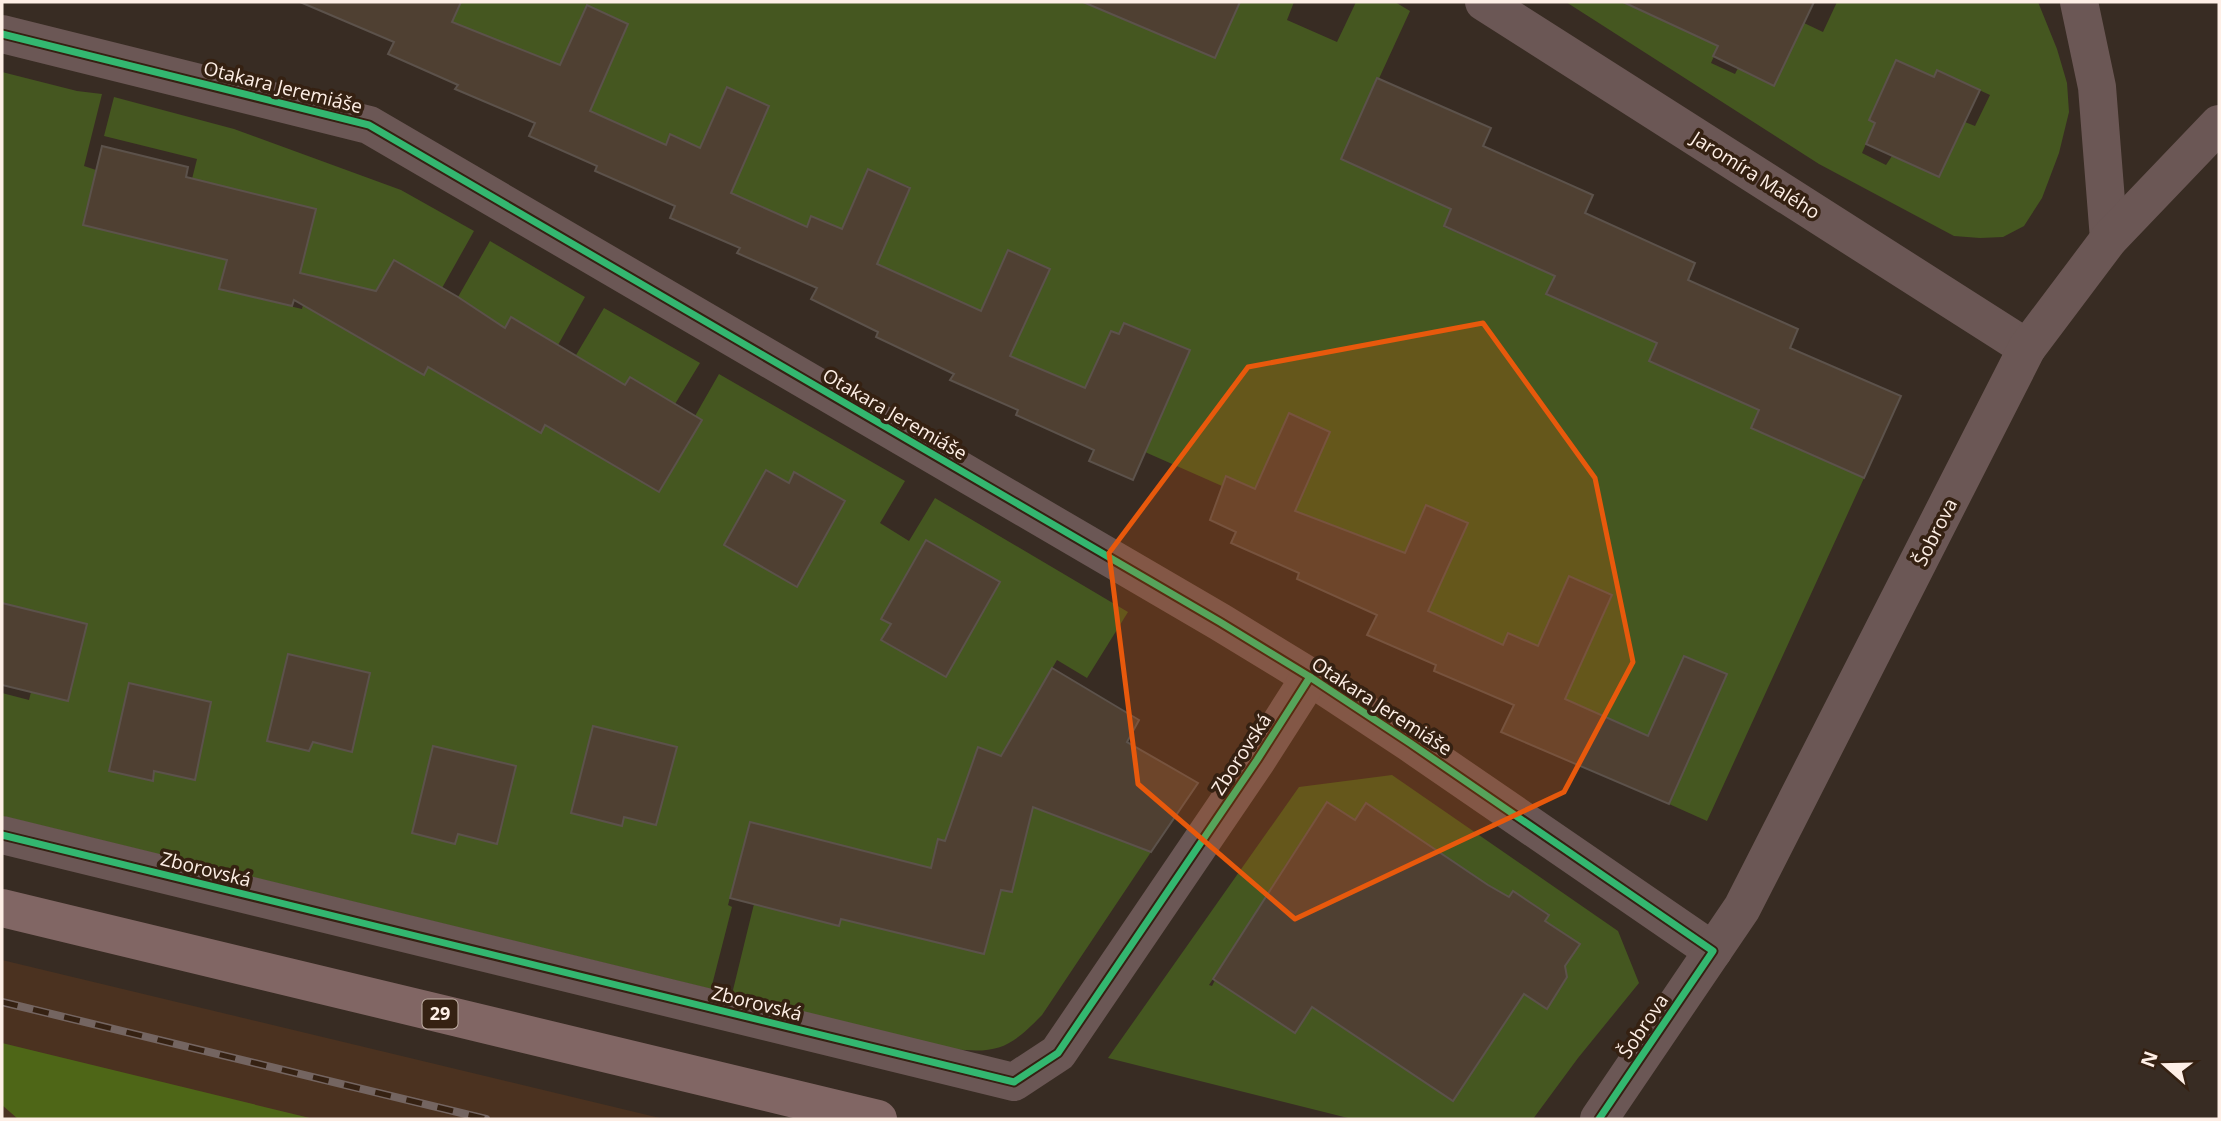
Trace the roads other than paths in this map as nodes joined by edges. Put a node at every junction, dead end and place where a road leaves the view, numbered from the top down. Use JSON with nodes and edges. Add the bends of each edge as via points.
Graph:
{"nodes":[{"id":1,"x":1484,"y":2,"type":"edge"},
{"id":2,"x":2079,"y":2,"type":"edge"},
{"id":3,"x":2,"y":34,"type":"edge"},
{"id":4,"x":2219,"y":124,"type":"edge"},
{"id":5,"x":2109,"y":239,"type":"junction"},
{"id":6,"x":2027,"y":348,"type":"junction"},
{"id":7,"x":1310,"y":677,"type":"junction"},
{"id":8,"x":2,"y":835,"type":"edge"},
{"id":9,"x":2,"y":908,"type":"edge"},
{"id":10,"x":1713,"y":951,"type":"junction"},
{"id":11,"x":878,"y":1119,"type":"edge"},
{"id":12,"x":1599,"y":1119,"type":"edge"}],
"edges":[{"from":1,"to":6,"type":"street","name":"Jaromíra Malého"},
{"from":2,"to":5,"type":"street","via":[[2097,88]]},
{"from":3,"to":7,"type":"street","name":"Otakara Jeremiáše","via":[[369,125]]},
{"from":4,"to":5,"type":"street","name":"Šobrova"},
{"from":5,"to":6,"type":"street","name":"Šobrova"},
{"from":6,"to":10,"type":"street","name":"Šobrova","via":[[1742,908]]},
{"from":7,"to":8,"type":"street","name":"Zborovská","via":[[1058,1053],[1014,1082]]},
{"from":7,"to":10,"type":"street","name":"Otakara Jeremiáše"},
{"from":9,"to":11,"type":"main road","number":"29"},
{"from":10,"to":12,"type":"street","name":"Šobrova"}]}
